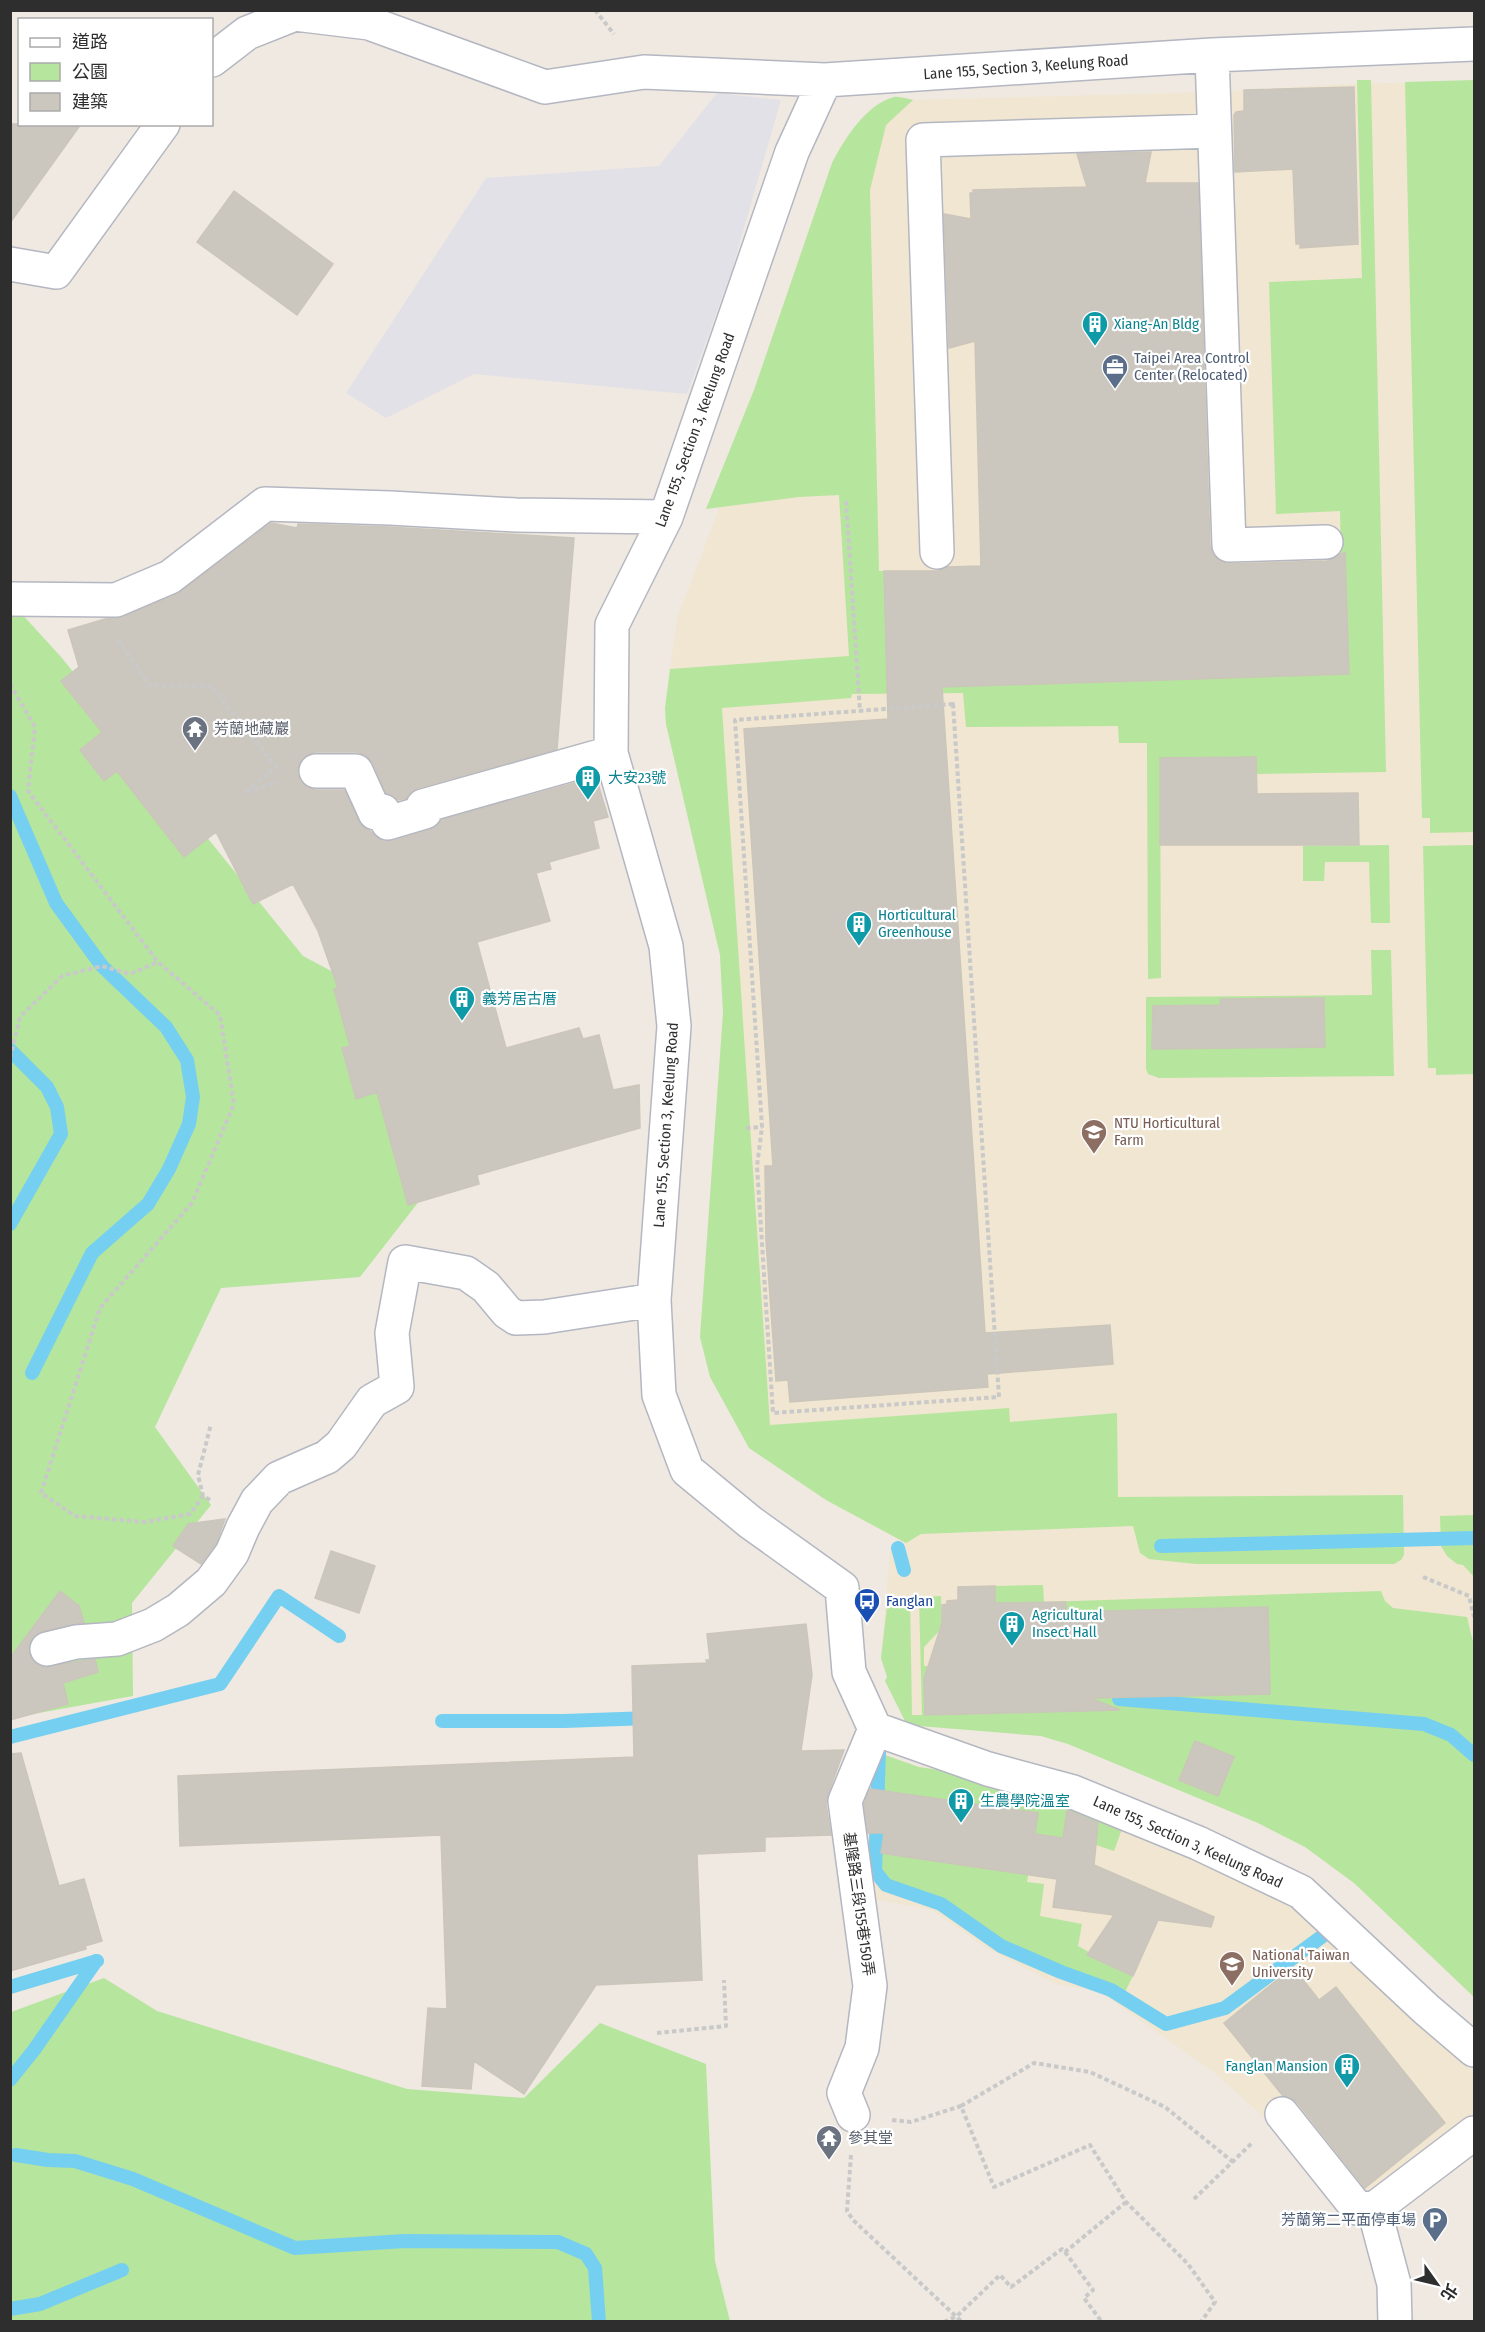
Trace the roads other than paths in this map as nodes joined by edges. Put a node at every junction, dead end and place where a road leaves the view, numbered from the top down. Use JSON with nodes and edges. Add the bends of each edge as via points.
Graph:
{"nodes":[{"id":1,"x":294,"y":12,"type":"edge"},
{"id":2,"x":1474,"y":44,"type":"edge"},
{"id":3,"x":1212,"y":55,"type":"junction"},
{"id":4,"x":213,"y":59,"type":"edge"},
{"id":5,"x":825,"y":80,"type":"junction"},
{"id":6,"x":162,"y":126,"type":"edge"},
{"id":7,"x":1214,"y":131,"type":"junction"},
{"id":8,"x":10,"y":264,"type":"edge"},
{"id":9,"x":666,"y":518,"type":"junction"},
{"id":10,"x":1326,"y":542,"type":"dead end"},
{"id":11,"x":937,"y":552,"type":"dead end"},
{"id":12,"x":10,"y":599,"type":"edge"},
{"id":13,"x":611,"y":753,"type":"junction"},
{"id":14,"x":316,"y":771,"type":"dead end"},
{"id":15,"x":654,"y":1300,"type":"junction"},
{"id":16,"x":47,"y":1649,"type":"dead end"},
{"id":17,"x":875,"y":1729,"type":"junction"},
{"id":18,"x":1474,"y":2050,"type":"edge"},
{"id":19,"x":1282,"y":2114,"type":"road end"},
{"id":20,"x":853,"y":2115,"type":"road end"},
{"id":21,"x":1474,"y":2133,"type":"edge"},
{"id":22,"x":1374,"y":2209,"type":"junction"},
{"id":23,"x":1395,"y":2322,"type":"edge"}],
"edges":[{"from":1,"to":4,"type":"street","via":[[248,33]]},
{"from":1,"to":5,"type":"street","via":[[369,23],[545,87],[644,72]]},
{"from":2,"to":3,"type":"street","name":"Lane 155, Section 3, Keelung Road"},
{"from":3,"to":5,"type":"street","name":"Lane 155, Section 3, Keelung Road"},
{"from":3,"to":7,"type":"street"},
{"from":5,"to":9,"type":"street","name":"Lane 155, Section 3, Keelung Road","via":[[792,152]]},
{"from":6,"to":8,"type":"street","via":[[56,272]]},
{"from":7,"to":10,"type":"street","via":[[1229,545]]},
{"from":7,"to":11,"type":"street","via":[[924,140]]},
{"from":9,"to":12,"type":"street","via":[[265,504],[170,577],[116,600]]},
{"from":9,"to":13,"type":"street","name":"Lane 155, Section 3, Keelung Road","via":[[612,625]]},
{"from":13,"to":14,"type":"street","via":[[423,806],[425,812],[388,823],[383,811],[375,813],[356,771]]},
{"from":13,"to":15,"type":"street","name":"Lane 155, Section 3, Keelung Road","via":[[666,946],[674,1026]]},
{"from":15,"to":16,"type":"street","via":[[516,1318],[466,1273],[405,1262],[392,1333],[397,1387],[372,1401],[341,1445],[327,1457],[279,1478],[257,1501],[232,1553],[211,1582],[178,1610],[153,1625],[117,1638]]},
{"from":15,"to":17,"type":"street","name":"Lane 155, Section 3, Keelung Road","via":[[659,1395],[687,1470],[750,1522],[842,1588],[849,1672]]},
{"from":17,"to":18,"type":"street","name":"Lane 155, Section 3, Keelung Road","via":[[988,1769],[1073,1792],[1198,1843],[1301,1892]]},
{"from":17,"to":20,"type":"street","name":"基隆路三段155巷150弄","via":[[845,1801],[870,1986],[862,2048],[844,2093]]},
{"from":19,"to":22,"type":"street","via":[[1358,2208]]},
{"from":21,"to":22,"type":"street"},
{"from":22,"to":23,"type":"street","via":[[1394,2284]]}]}
